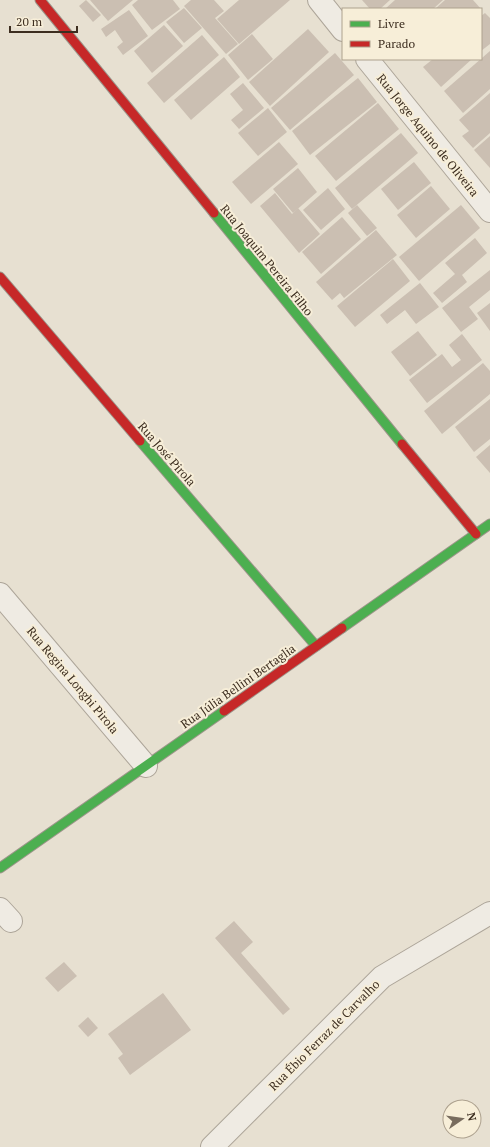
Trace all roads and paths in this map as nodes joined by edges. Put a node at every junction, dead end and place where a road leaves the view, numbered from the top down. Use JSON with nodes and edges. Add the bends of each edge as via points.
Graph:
{"nodes":[{"id":1,"x":40,"y":0,"type":"edge"},
{"id":2,"x":319,"y":0,"type":"edge"},
{"id":3,"x":342,"y":29,"type":"edge"},
{"id":4,"x":368,"y":60,"type":"edge"},
{"id":5,"x":490,"y":211,"type":"edge"},
{"id":6,"x":0,"y":277,"type":"edge"},
{"id":7,"x":490,"y":524,"type":"edge"},
{"id":8,"x":476,"y":534,"type":"junction"},
{"id":9,"x":0,"y":594,"type":"edge"},
{"id":10,"x":316,"y":646,"type":"junction"},
{"id":11,"x":146,"y":766,"type":"junction"},
{"id":12,"x":0,"y":868,"type":"edge"},
{"id":13,"x":490,"y":913,"type":"edge"},
{"id":14,"x":212,"y":1147,"type":"edge"}],
"edges":[{"from":1,"to":8,"type":"street","name":"Rua Joaquim Pereira Filho"},
{"from":2,"to":3,"type":"street"},
{"from":4,"to":5,"type":"street","name":"Rua Jorge Aquino de Oliveira"},
{"from":6,"to":10,"type":"street","name":"Rua José Pirola"},
{"from":7,"to":8,"type":"street","name":"Rua Júlia Bellini Bertaglia"},
{"from":8,"to":10,"type":"street","name":"Rua Júlia Bellini Bertaglia"},
{"from":9,"to":11,"type":"street","name":"Rua Regina Longhi Pirola"},
{"from":10,"to":11,"type":"street","name":"Rua Júlia Bellini Bertaglia"},
{"from":11,"to":12,"type":"street","name":"Rua Júlia Bellini Bertaglia"},
{"from":13,"to":14,"type":"street","name":"Rua Ébio Ferraz de Carvalho","via":[[382,977]]}]}
